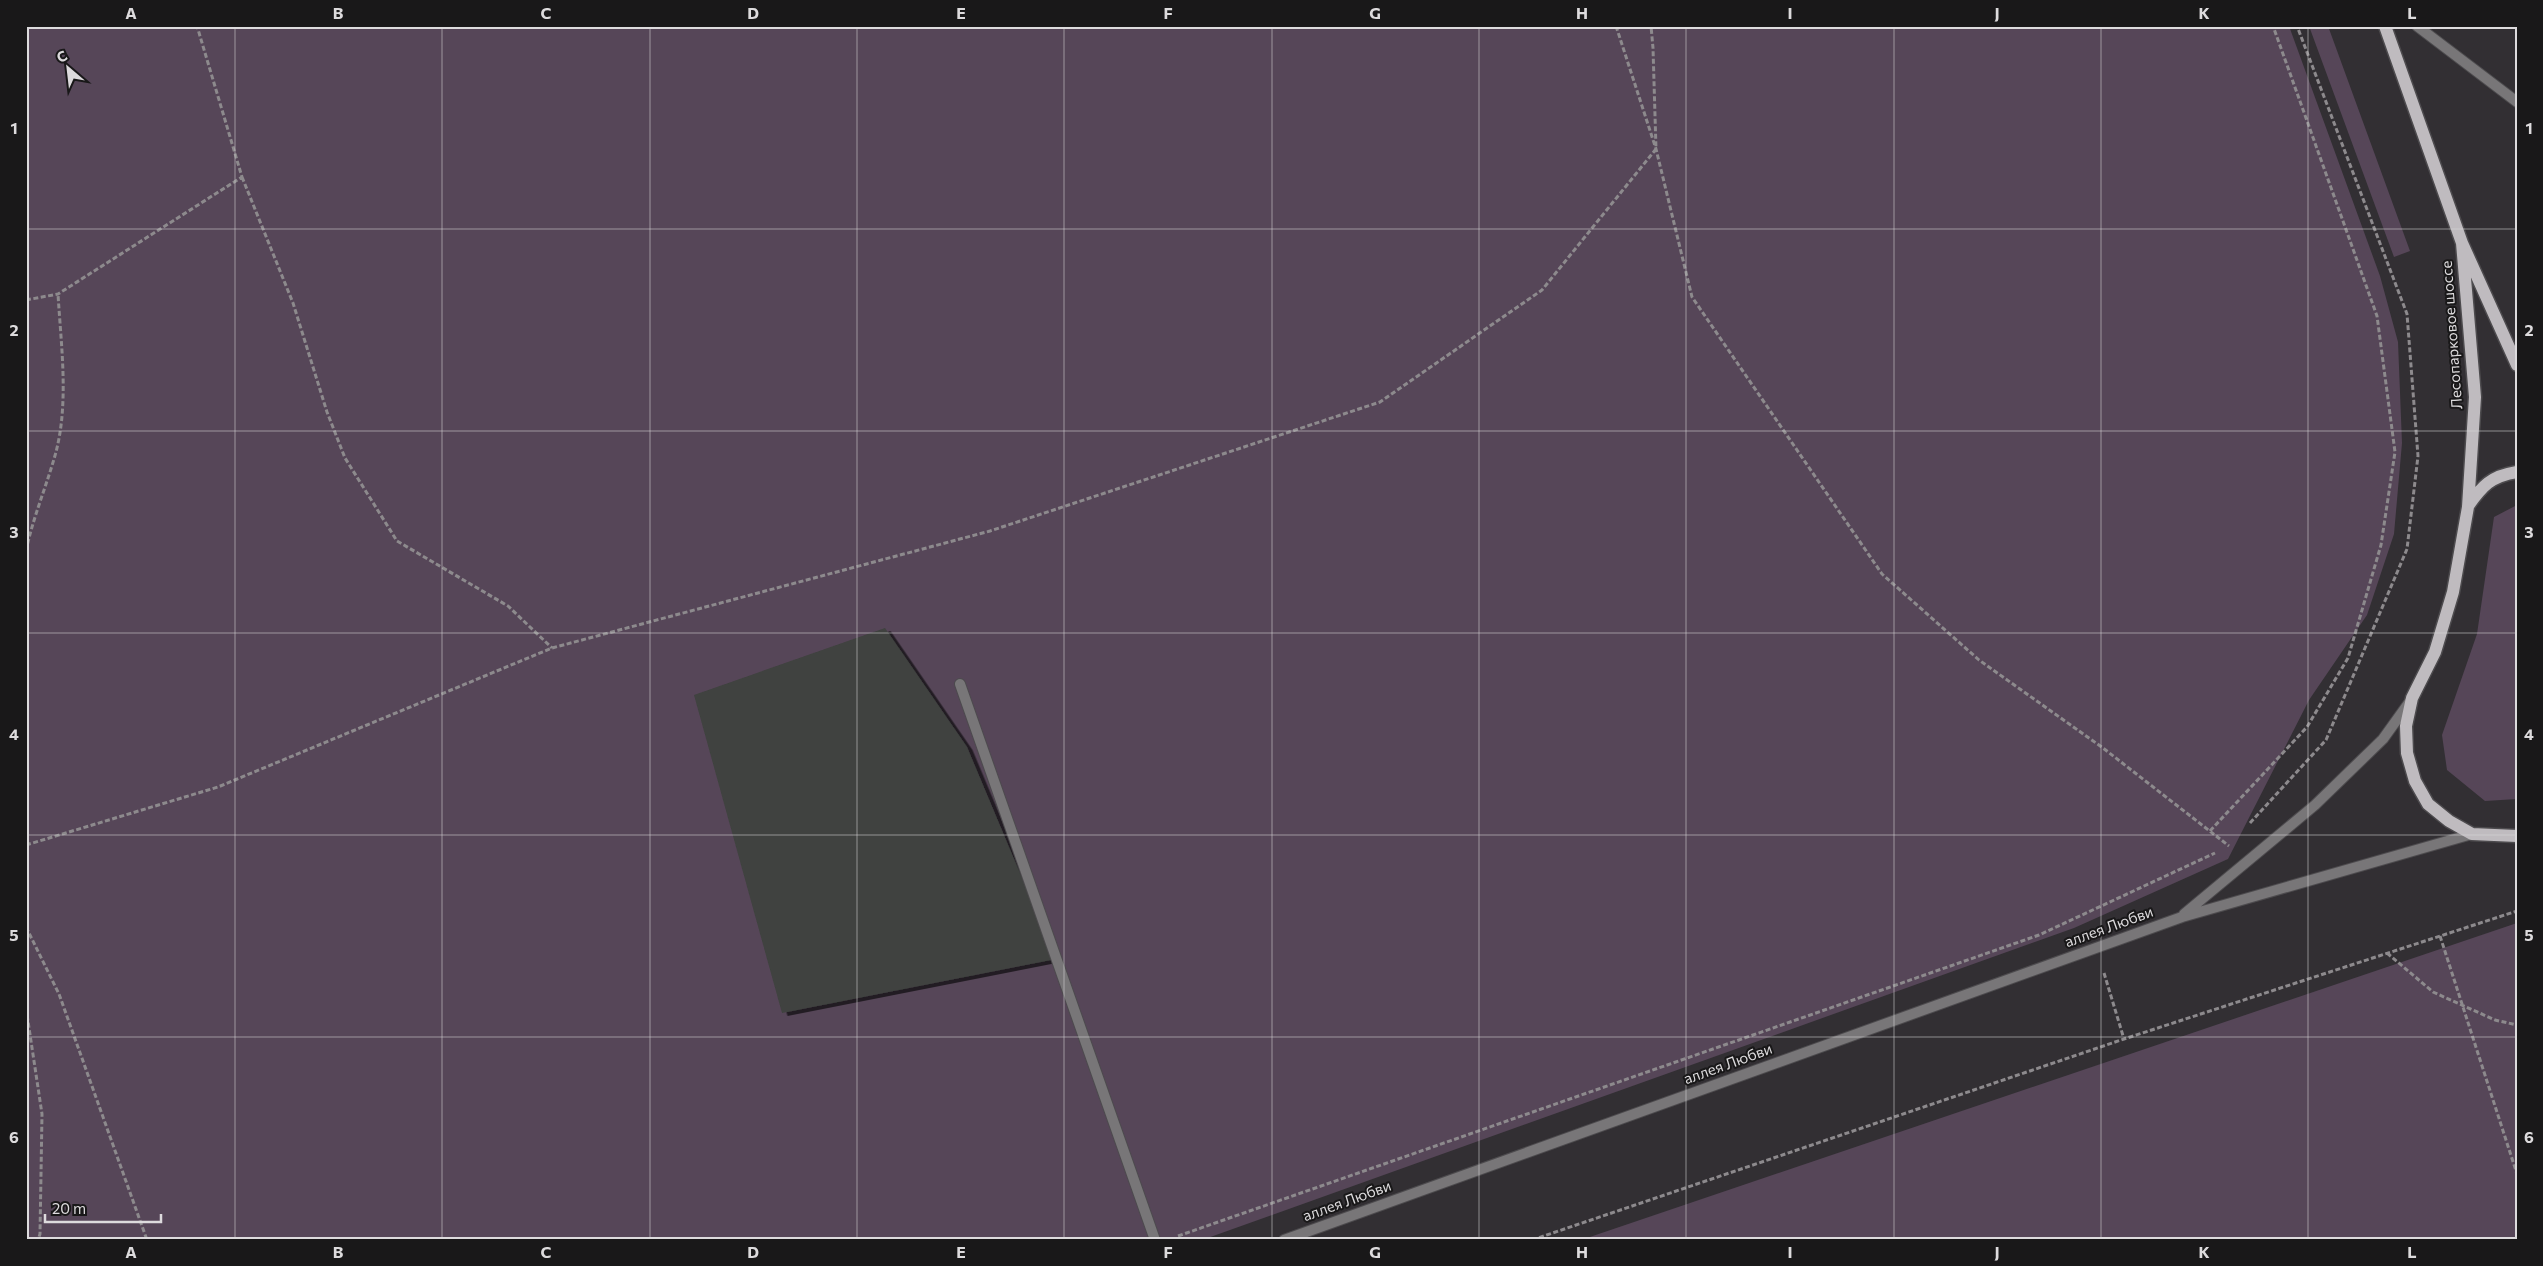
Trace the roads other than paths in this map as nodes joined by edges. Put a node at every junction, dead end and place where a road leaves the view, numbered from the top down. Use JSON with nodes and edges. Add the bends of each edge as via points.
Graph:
{"nodes":[{"id":1,"x":2385,"y":26,"type":"edge"},
{"id":2,"x":2417,"y":26,"type":"edge"},
{"id":3,"x":2517,"y":102,"type":"edge"},
{"id":4,"x":2462,"y":243,"type":"junction"},
{"id":5,"x":2517,"y":365,"type":"edge"},
{"id":6,"x":2517,"y":472,"type":"edge"},
{"id":7,"x":2468,"y":506,"type":"junction"},
{"id":8,"x":960,"y":684,"type":"dead end"},
{"id":9,"x":2412,"y":698,"type":"junction"},
{"id":10,"x":2472,"y":834,"type":"junction"},
{"id":11,"x":2517,"y":836,"type":"edge"},
{"id":12,"x":2182,"y":917,"type":"junction"},
{"id":13,"x":1154,"y":1240,"type":"edge"},
{"id":14,"x":1284,"y":1240,"type":"edge"}],
"edges":[{"from":1,"to":4,"type":"main road"},
{"from":2,"to":3,"type":"street"},
{"from":4,"to":5,"type":"main road","name":"Лесопарковое шоссе"},
{"from":4,"to":7,"type":"main road","name":"Лесопарковое шоссе","via":[[2475,397]]},
{"from":6,"to":7,"type":"main road","via":[[2483,485]]},
{"from":7,"to":9,"type":"main road","name":"Лесопарковое шоссе","via":[[2453,592],[2435,652]]},
{"from":8,"to":13,"type":"street"},
{"from":9,"to":10,"type":"main road","name":"Лесопарковое шоссе","via":[[2406,726],[2407,753],[2415,782],[2428,804],[2448,821]]},
{"from":9,"to":12,"type":"street","name":"аллея Любви","via":[[2383,738],[2315,806]]},
{"from":10,"to":11,"type":"main road","name":"Лесопарковое шоссе"},
{"from":10,"to":12,"type":"street","name":"аллея Любви"},
{"from":12,"to":14,"type":"street","name":"аллея Любви"}]}
